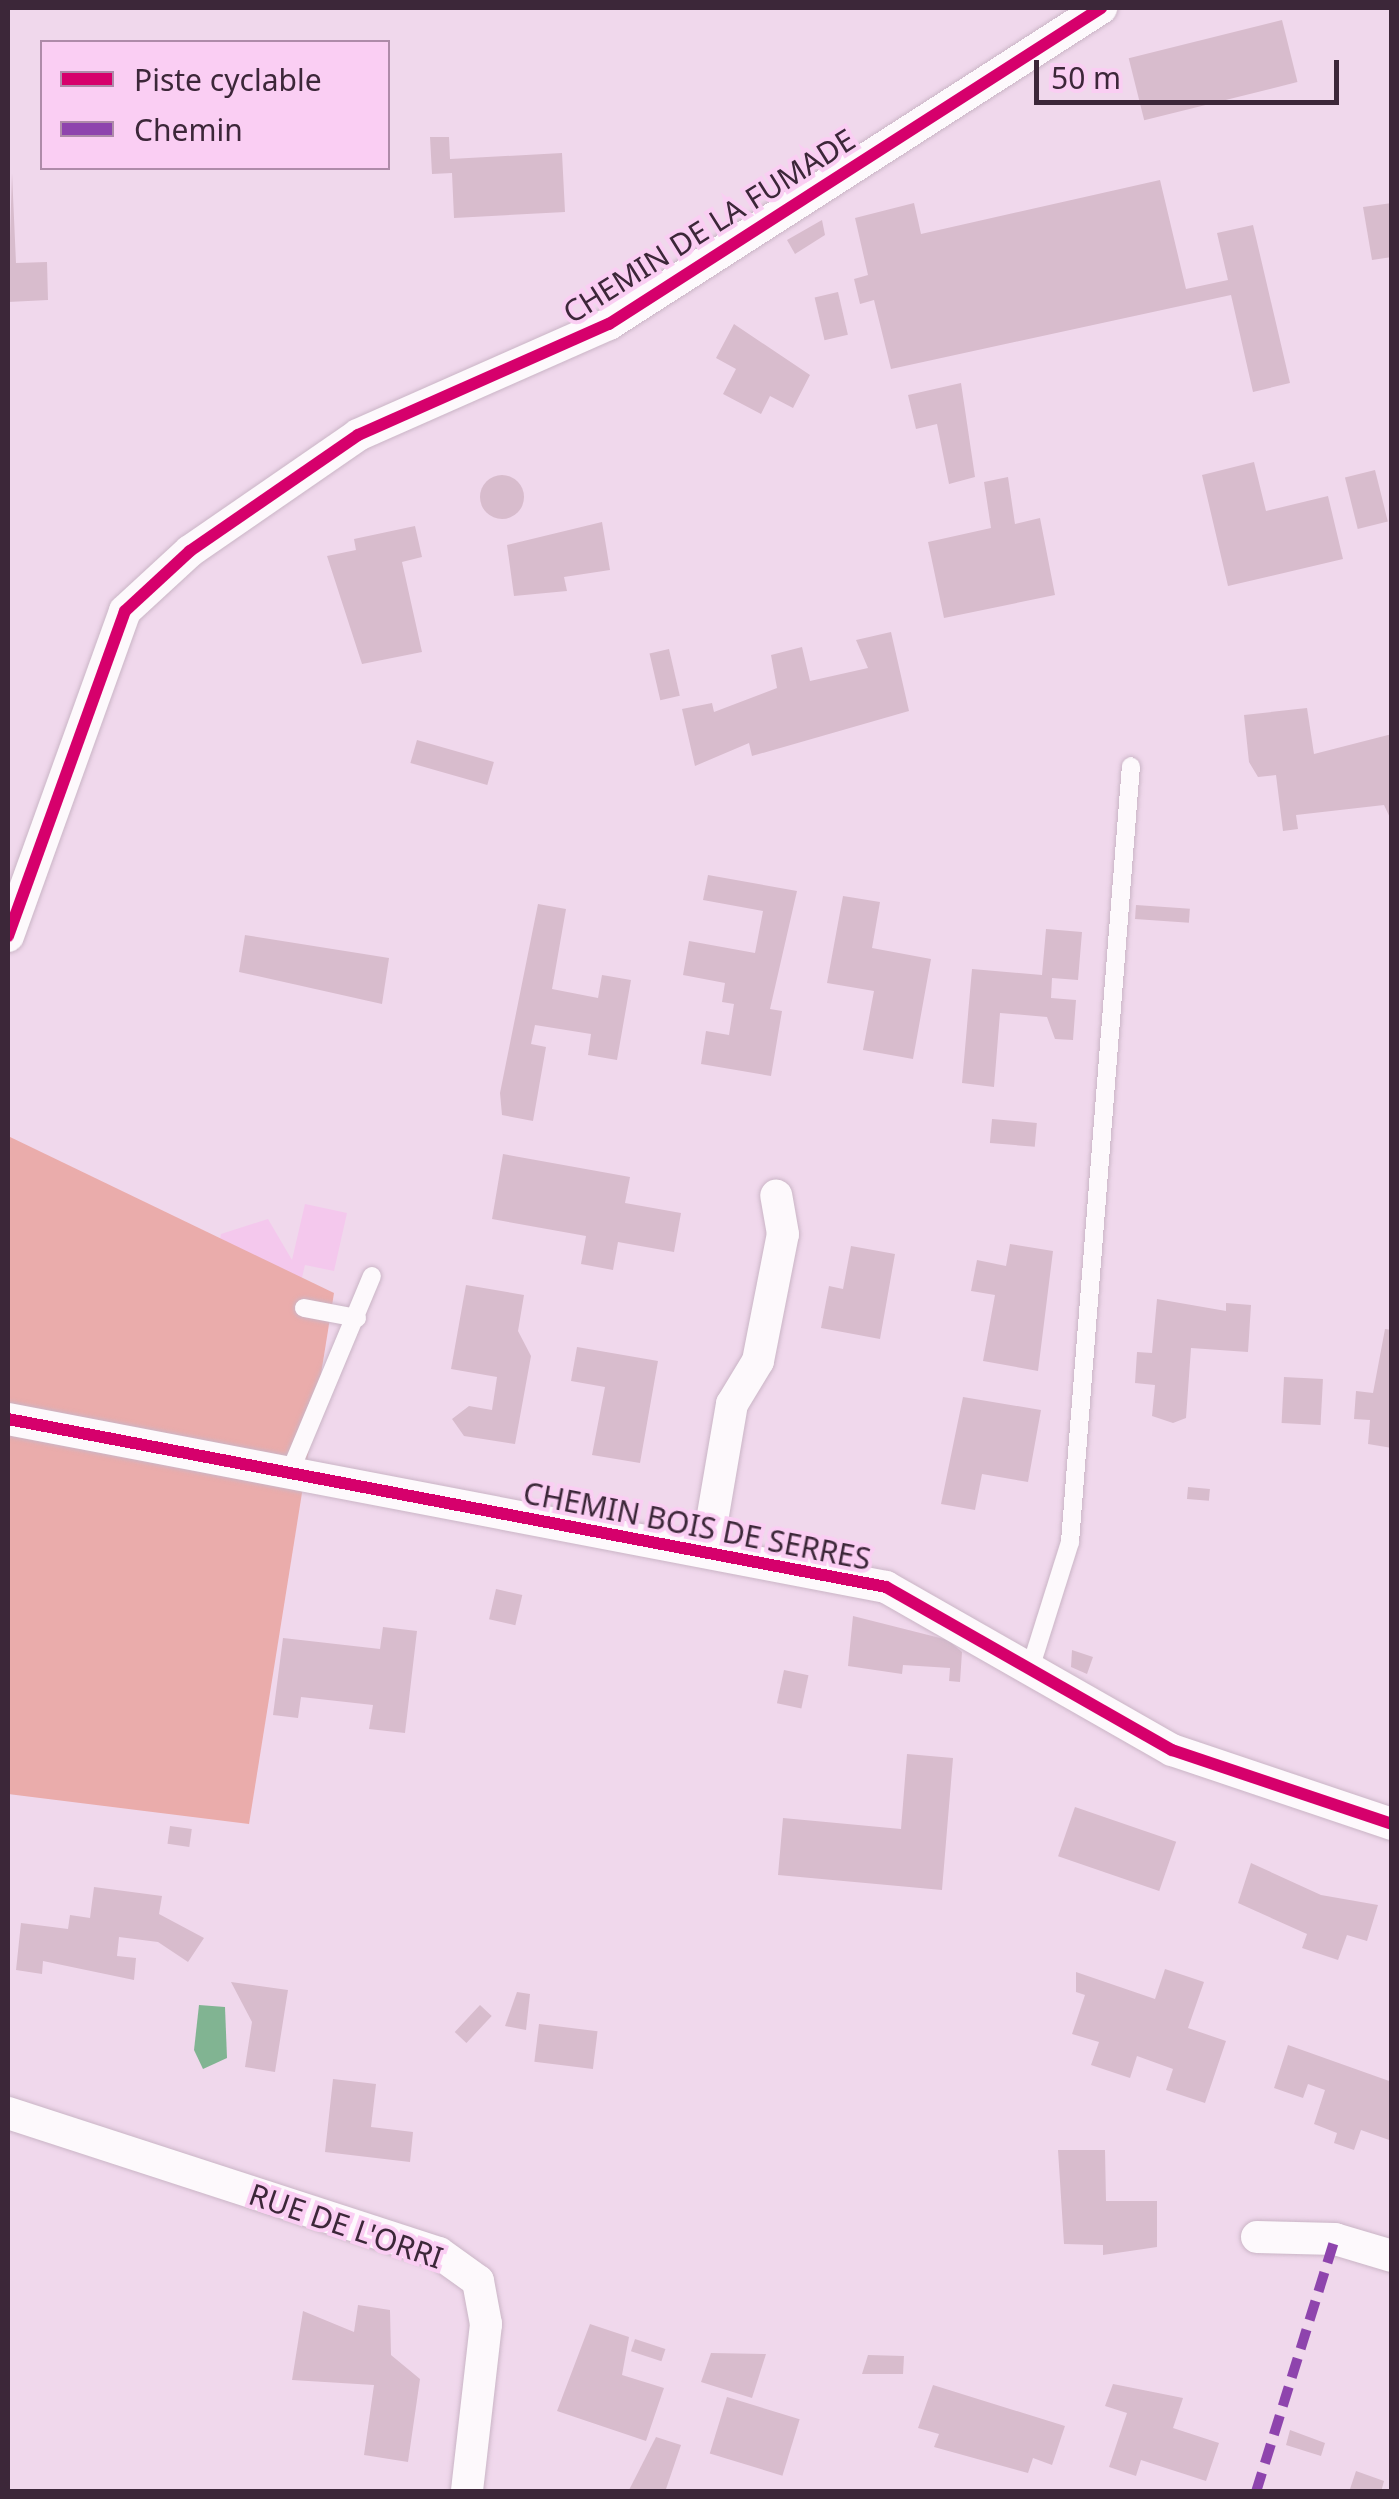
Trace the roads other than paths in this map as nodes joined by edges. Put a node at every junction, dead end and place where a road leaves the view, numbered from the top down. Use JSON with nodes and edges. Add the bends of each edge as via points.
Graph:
{"nodes":[{"id":1,"x":1101,"y":8,"type":"edge"},
{"id":2,"x":1130,"y":766,"type":"dead end"},
{"id":3,"x":8,"y":936,"type":"edge"},
{"id":4,"x":776,"y":1196,"type":"dead end"},
{"id":5,"x":372,"y":1276,"type":"dead end"},
{"id":6,"x":304,"y":1308,"type":"dead end"},
{"id":7,"x":357,"y":1318,"type":"junction"},
{"id":8,"x":8,"y":1419,"type":"edge"},
{"id":9,"x":287,"y":1479,"type":"junction"},
{"id":10,"x":707,"y":1550,"type":"junction"},
{"id":11,"x":1030,"y":1670,"type":"junction"},
{"id":12,"x":1392,"y":1824,"type":"edge"},
{"id":13,"x":8,"y":2113,"type":"edge"},
{"id":14,"x":1257,"y":2236,"type":"dead end"},
{"id":15,"x":1392,"y":2256,"type":"edge"},
{"id":16,"x":467,"y":2492,"type":"edge"}],
"edges":[{"from":1,"to":3,"type":"street","name":"CHEMIN DE LA FUMADE","via":[[609,324],[358,435],[190,551],[125,612]]},
{"from":2,"to":11,"type":"lane","via":[[1070,1542]]},
{"from":4,"to":10,"type":"street","via":[[784,1234],[758,1362],[732,1404]]},
{"from":5,"to":7,"type":"lane"},
{"from":6,"to":7,"type":"lane"},
{"from":7,"to":9,"type":"lane"},
{"from":8,"to":9,"type":"street","name":"CHEMIN BOIS DE SERRES"},
{"from":9,"to":10,"type":"street","name":"CHEMIN BOIS DE SERRES"},
{"from":10,"to":11,"type":"street","name":"CHEMIN BOIS DE SERRES","via":[[886,1587]]},
{"from":11,"to":12,"type":"street","name":"CHEMIN BOIS DE SERRES","via":[[1172,1750]]},
{"from":13,"to":16,"type":"street","name":"RUE DE L'ORRI","via":[[439,2253],[478,2282],[486,2324]]},
{"from":14,"to":15,"type":"street","via":[[1335,2238]]}]}
